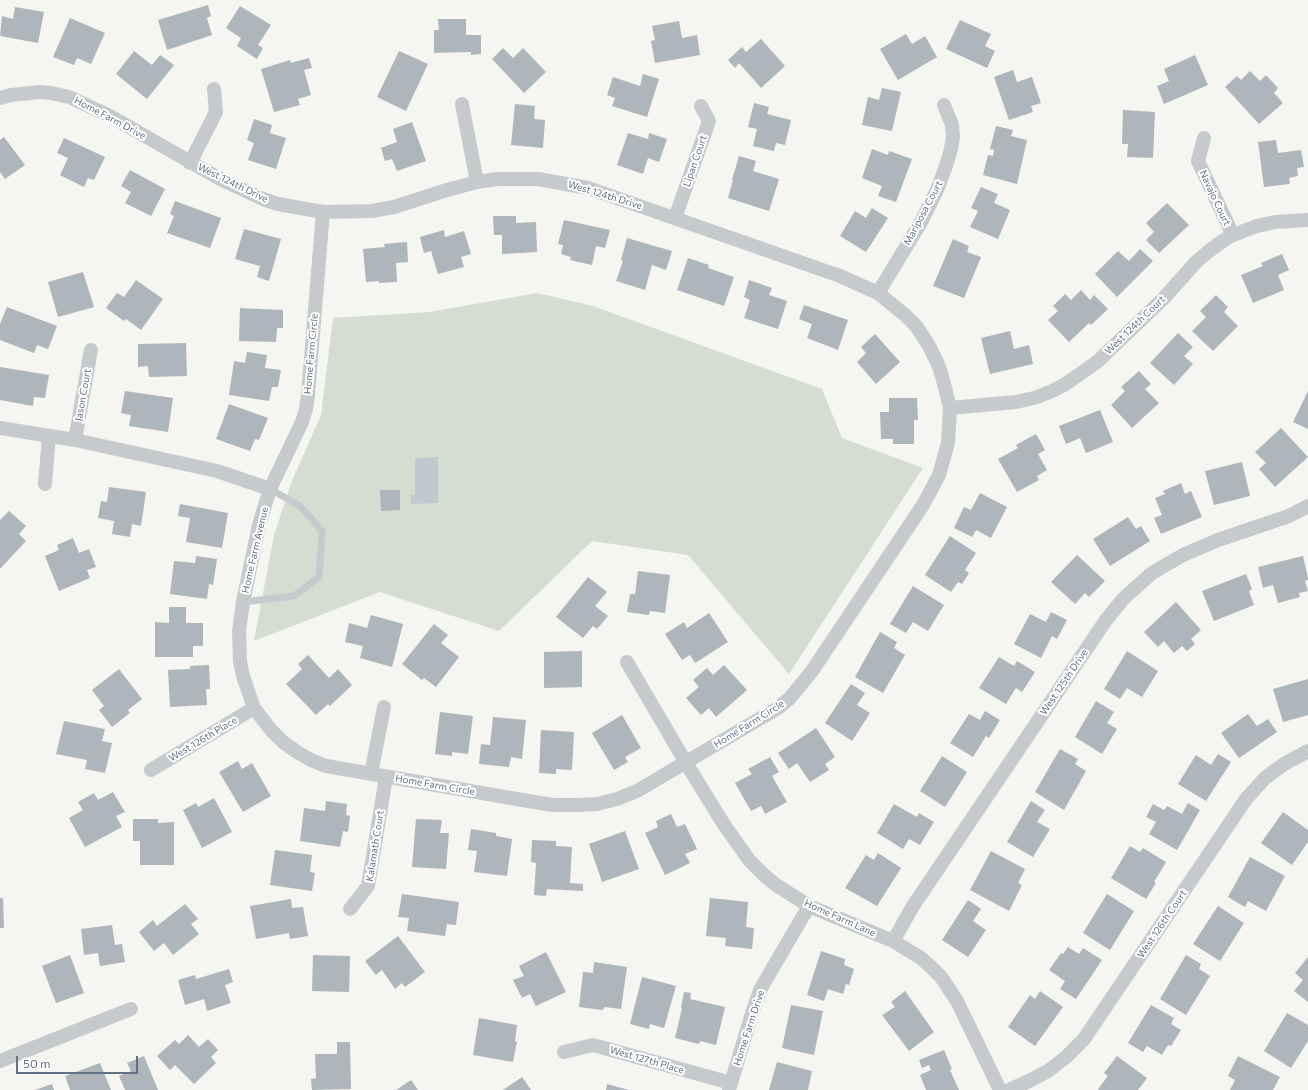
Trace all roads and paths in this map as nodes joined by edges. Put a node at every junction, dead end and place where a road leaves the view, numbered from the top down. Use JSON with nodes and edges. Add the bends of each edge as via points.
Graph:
{"nodes":[{"id":1,"x":214,"y":89,"type":"dead end"},
{"id":2,"x":0,"y":98,"type":"edge"},
{"id":3,"x":462,"y":104,"type":"dead end"},
{"id":4,"x":944,"y":105,"type":"dead end"},
{"id":5,"x":701,"y":106,"type":"dead end"},
{"id":6,"x":1204,"y":138,"type":"dead end"},
{"id":7,"x":190,"y":163,"type":"junction"},
{"id":8,"x":477,"y":182,"type":"junction"},
{"id":9,"x":323,"y":212,"type":"junction"},
{"id":10,"x":675,"y":218,"type":"junction"},
{"id":11,"x":1308,"y":220,"type":"edge"},
{"id":12,"x":1233,"y":235,"type":"junction"},
{"id":13,"x":878,"y":293,"type":"junction"},
{"id":14,"x":91,"y":350,"type":"dead end"},
{"id":15,"x":950,"y":408,"type":"junction"},
{"id":16,"x":0,"y":428,"type":"edge"},
{"id":17,"x":49,"y":436,"type":"junction"},
{"id":18,"x":75,"y":440,"type":"junction"},
{"id":19,"x":45,"y":484,"type":"dead end"},
{"id":20,"x":270,"y":489,"type":"junction"},
{"id":21,"x":1308,"y":506,"type":"edge"},
{"id":22,"x":243,"y":602,"type":"junction"},
{"id":23,"x":627,"y":662,"type":"dead end"},
{"id":24,"x":384,"y":707,"type":"dead end"},
{"id":25,"x":254,"y":708,"type":"junction"},
{"id":26,"x":1308,"y":750,"type":"edge"},
{"id":27,"x":686,"y":763,"type":"junction"},
{"id":28,"x":151,"y":770,"type":"dead end"},
{"id":29,"x":371,"y":774,"type":"junction"},
{"id":30,"x":386,"y":777,"type":"junction"},
{"id":31,"x":809,"y":906,"type":"junction"},
{"id":32,"x":350,"y":909,"type":"dead end"},
{"id":33,"x":893,"y":941,"type":"junction"},
{"id":34,"x":131,"y":1009,"type":"dead end"},
{"id":35,"x":564,"y":1052,"type":"dead end"},
{"id":36,"x":0,"y":1061,"type":"edge"},
{"id":37,"x":730,"y":1087,"type":"edge"},
{"id":38,"x":1000,"y":1090,"type":"edge"},
{"id":39,"x":1009,"y":1090,"type":"edge"}],
"edges":[{"from":1,"to":7,"type":"street","via":[[216,112]]},
{"from":2,"to":7,"type":"street","name":"Home Farm Drive","via":[[40,92],[69,97],[110,116]]},
{"from":3,"to":8,"type":"street"},
{"from":4,"to":13,"type":"street","name":"Mariposa Court","via":[[952,125],[953,137],[946,166],[921,222]]},
{"from":5,"to":10,"type":"street","name":"Lipan Court","via":[[709,121]]},
{"from":6,"to":12,"type":"street","name":"Navajo Court","via":[[1198,161]]},
{"from":7,"to":9,"type":"street","name":"West 124th Drive","via":[[263,199],[285,206]]},
{"from":8,"to":9,"type":"street","name":"West 124th Drive","via":[[394,207]]},
{"from":8,"to":10,"type":"street","name":"West 124th Drive","via":[[519,178],[562,182],[588,188]]},
{"from":9,"to":20,"type":"street","name":"Home Farm Circle","via":[[306,408],[302,422]]},
{"from":10,"to":13,"type":"street","name":"West 124th Drive","via":[[840,276]]},
{"from":11,"to":12,"type":"street","name":"West 124th Court","via":[[1275,222]]},
{"from":12,"to":15,"type":"street","name":"West 124th Court","via":[[1209,251],[1097,362],[1064,385],[1022,400]]},
{"from":13,"to":15,"type":"street","name":"West 124th Drive","via":[[905,314],[928,344],[942,376]]},
{"from":14,"to":18,"type":"street","name":"Jason Court"},
{"from":15,"to":27,"type":"street","name":"Home Farm Circle","via":[[948,443],[934,485],[802,685],[778,708]]},
{"from":16,"to":17,"type":"street"},
{"from":17,"to":18,"type":"street"},
{"from":17,"to":19,"type":"street"},
{"from":18,"to":20,"type":"street","via":[[217,471]]},
{"from":20,"to":22,"type":"street","name":"Home Farm Avenue","via":[[256,538]]},
{"from":20,"to":22,"type":"lane","via":[[300,506],[322,530],[319,577],[294,596]]},
{"from":21,"to":33,"type":"street","name":"West 125th Drive","via":[[1289,516],[1183,555],[1152,573],[1124,598],[1106,620],[913,906]]},
{"from":22,"to":25,"type":"street","name":"Home Farm Avenue","via":[[239,631],[240,661]]},
{"from":23,"to":27,"type":"street","name":"Home Farm Lane"},
{"from":24,"to":29,"type":"street"},
{"from":25,"to":28,"type":"street","name":"West 126th Place"},
{"from":25,"to":29,"type":"street","name":"Home Farm Avenue","via":[[283,742],[307,758],[326,766]]},
{"from":26,"to":39,"type":"street","name":"West 126th Court","via":[[1265,778],[1246,799],[1084,1039],[1048,1071]]},
{"from":27,"to":30,"type":"street","name":"Home Farm Circle","via":[[637,791],[617,799],[577,806],[553,805]]},
{"from":27,"to":31,"type":"street","name":"Home Farm Lane","via":[[749,860],[776,885]]},
{"from":29,"to":30,"type":"street","name":"Home Farm Avenue"},
{"from":30,"to":32,"type":"street","name":"Kalamath Court","via":[[368,886]]},
{"from":31,"to":33,"type":"street","name":"Home Farm Lane"},
{"from":31,"to":37,"type":"street","name":"Home Farm Drive","via":[[761,988]]},
{"from":33,"to":38,"type":"street","name":"Home Farm Lane","via":[[920,958],[941,978],[957,1001]]},
{"from":34,"to":36,"type":"street"},
{"from":35,"to":37,"type":"street","name":"West 127th Place","via":[[592,1045]]}]}
